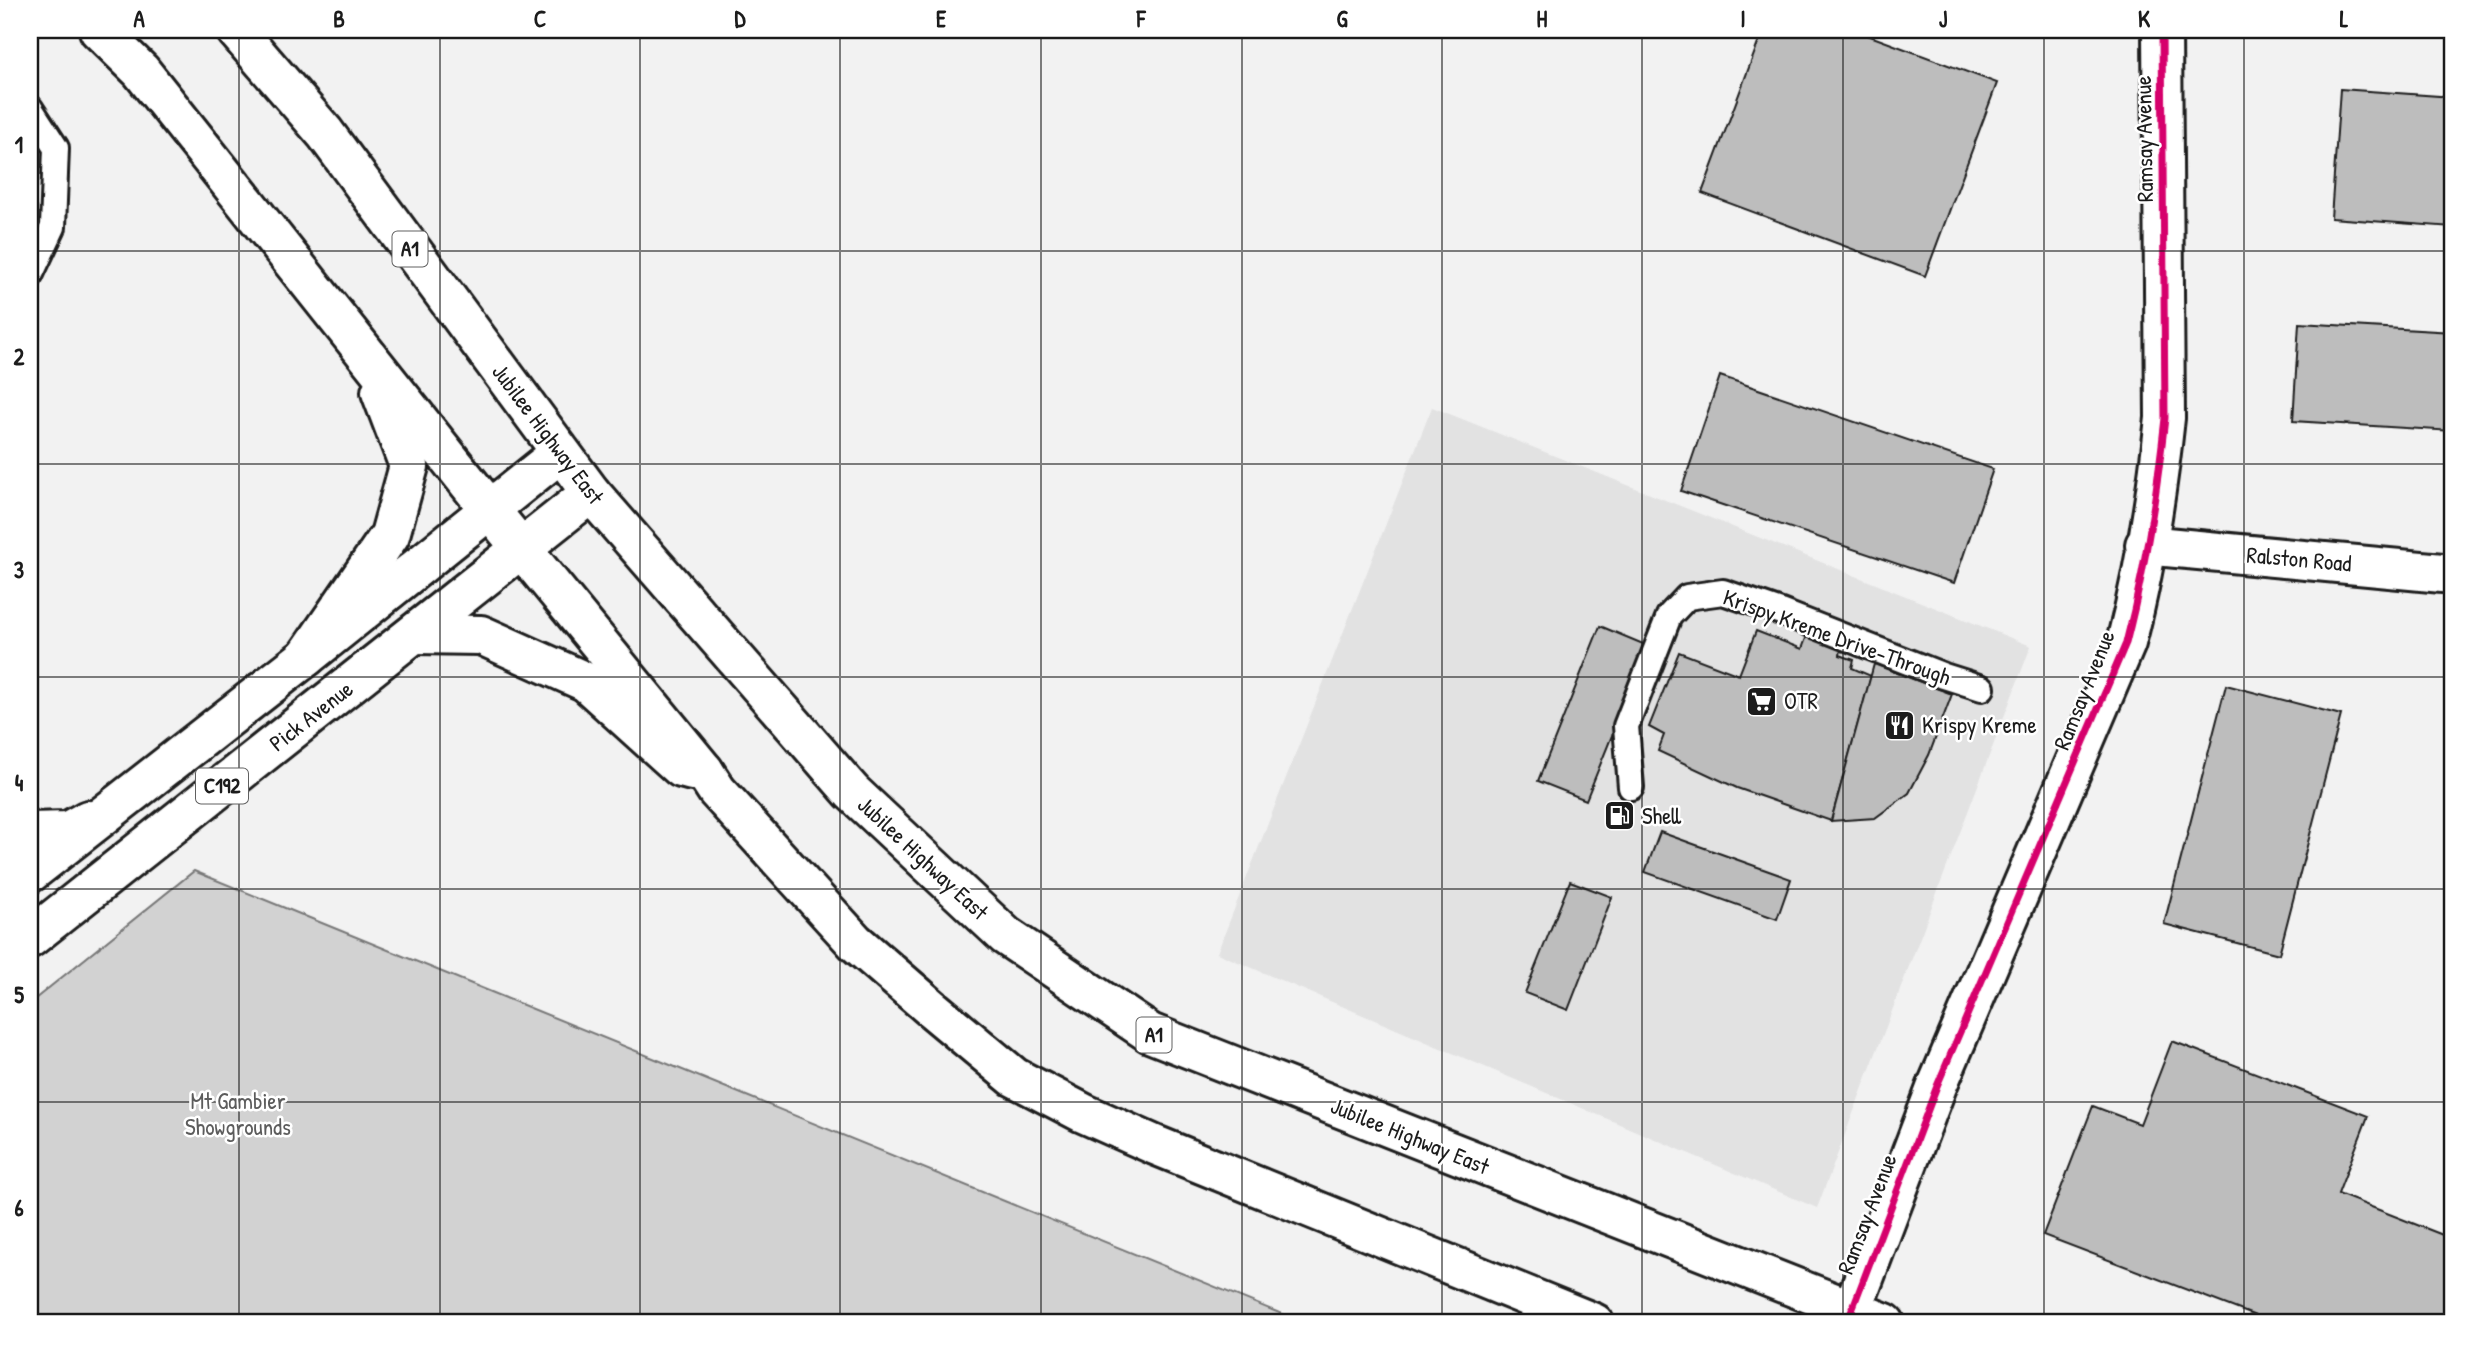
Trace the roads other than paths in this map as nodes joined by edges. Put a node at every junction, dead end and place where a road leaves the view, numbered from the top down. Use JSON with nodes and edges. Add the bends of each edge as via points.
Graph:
{"nodes":[{"id":1,"x":99,"y":30,"type":"edge"},
{"id":2,"x":236,"y":30,"type":"edge"},
{"id":3,"x":2162,"y":30,"type":"edge"},
{"id":4,"x":30,"y":108,"type":"edge"},
{"id":5,"x":30,"y":276,"type":"edge"},
{"id":6,"x":356,"y":343,"type":"junction"},
{"id":7,"x":560,"y":453,"type":"junction"},
{"id":8,"x":591,"y":493,"type":"junction"},
{"id":9,"x":489,"y":510,"type":"junction"},
{"id":10,"x":2146,"y":545,"type":"junction"},
{"id":11,"x":522,"y":549,"type":"junction"},
{"id":12,"x":2453,"y":574,"type":"edge"},
{"id":13,"x":415,"y":634,"type":"junction"},
{"id":14,"x":306,"y":657,"type":"junction"},
{"id":15,"x":1982,"y":688,"type":"dead end"},
{"id":16,"x":704,"y":771,"type":"junction"},
{"id":17,"x":1631,"y":787,"type":"dead end"},
{"id":18,"x":116,"y":804,"type":"junction"},
{"id":19,"x":30,"y":832,"type":"edge"},
{"id":20,"x":30,"y":873,"type":"edge"},
{"id":21,"x":30,"y":938,"type":"edge"},
{"id":22,"x":1861,"y":1319,"type":"edge"},
{"id":23,"x":1594,"y":1323,"type":"edge"}],
"edges":[{"from":1,"to":6,"type":"main road","via":[[141,71]]},
{"from":2,"to":7,"type":"main road","name":"Jubilee Highway East","number":"A1","via":[[325,133]]},
{"from":3,"to":10,"type":"main road","name":"Ramsay Avenue","via":[[2165,418]]},
{"from":4,"to":5,"type":"lane","via":[[55,148],[53,227]]},
{"from":6,"to":9,"type":"main road"},
{"from":6,"to":14,"type":"main road","via":[[387,405],[409,466],[390,535]]},
{"from":7,"to":8,"type":"main road","name":"Jubilee Highway East","number":"A1"},
{"from":7,"to":9,"type":"main road","number":"C192"},
{"from":8,"to":11,"type":"main road","name":"Pick Avenue","number":"C192"},
{"from":8,"to":22,"type":"main road","name":"Jubilee Highway East","number":"A1","via":[[852,792],[1006,936],[1150,1033]]},
{"from":9,"to":11,"type":"main road"},
{"from":9,"to":14,"type":"main road","number":"C192"},
{"from":10,"to":12,"type":"main road","name":"Ralston Road"},
{"from":10,"to":22,"type":"main road","name":"Ramsay Avenue","via":[[2126,643],[1937,1086]]},
{"from":11,"to":13,"type":"main road","name":"Pick Avenue","number":"C192"},
{"from":11,"to":16,"type":"main road"},
{"from":13,"to":16,"type":"main road","via":[[481,635],[586,682],[681,768]]},
{"from":13,"to":21,"type":"main road","name":"Pick Avenue","number":"C192"},
{"from":14,"to":18,"type":"main road","number":"C192"},
{"from":15,"to":17,"type":"lane","name":"Krispy Kreme Drive-Through","via":[[1723,592],[1687,597],[1669,616],[1626,726]]},
{"from":16,"to":23,"type":"main road","via":[[855,942],[1014,1077],[1155,1145]]},
{"from":18,"to":19,"type":"main road","via":[[68,831]]},
{"from":18,"to":20,"type":"main road","number":"C192"}]}
